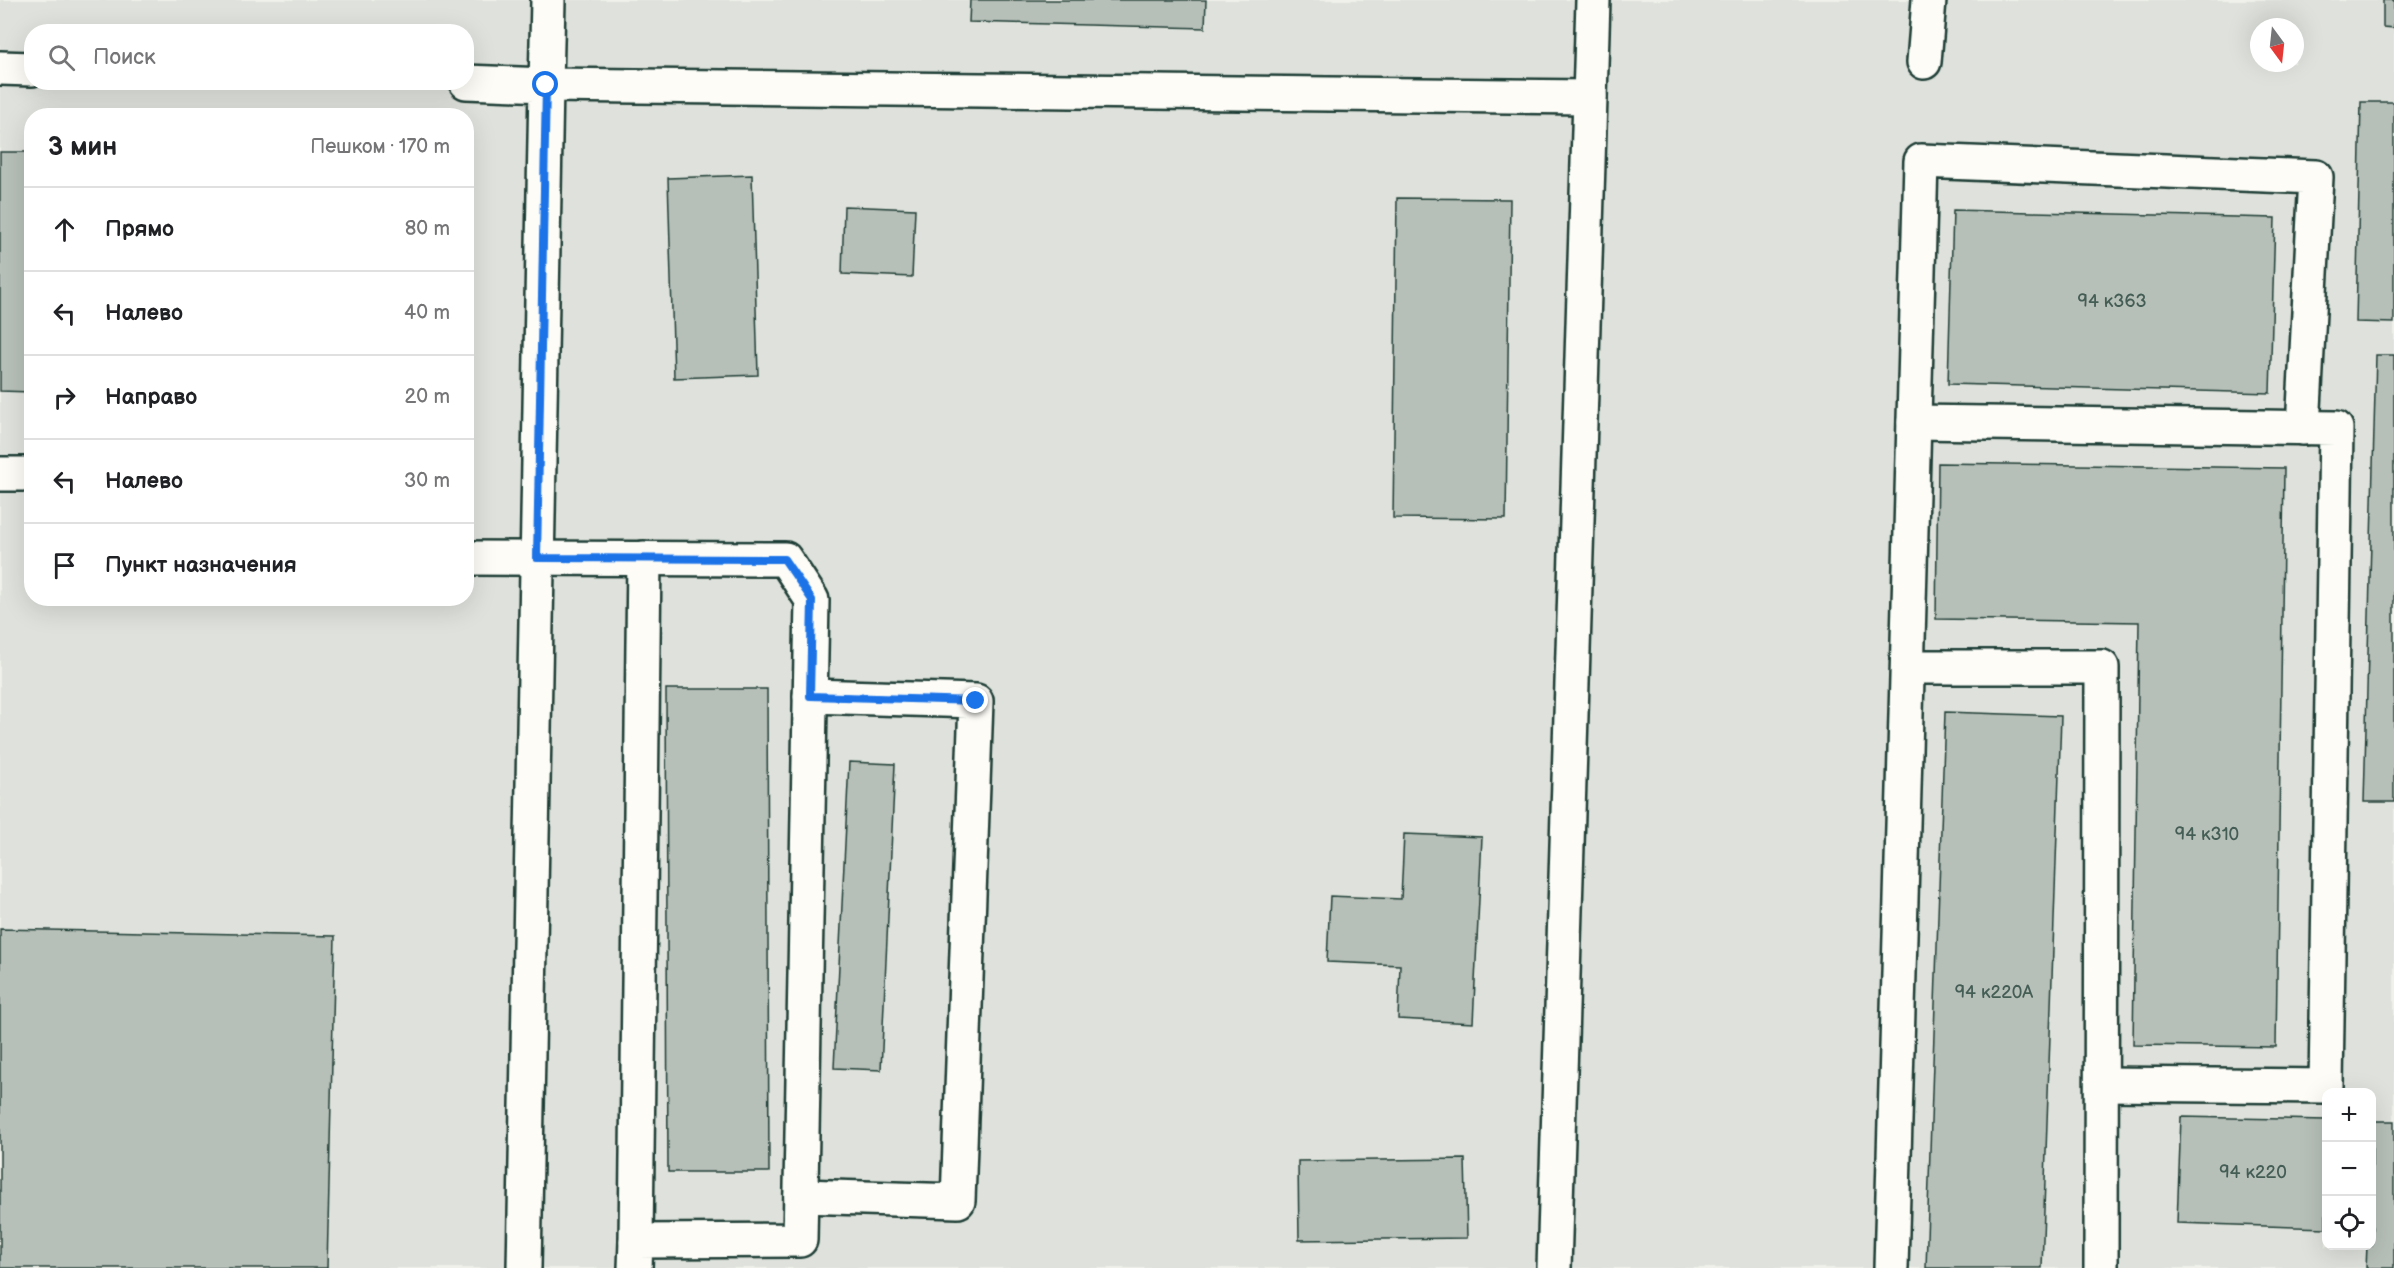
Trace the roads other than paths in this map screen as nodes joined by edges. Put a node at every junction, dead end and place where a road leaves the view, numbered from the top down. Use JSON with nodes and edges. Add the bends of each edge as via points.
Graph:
{"nodes":[{"id":1,"x":548,"y":0,"type":"edge"},
{"id":2,"x":1593,"y":0,"type":"edge"},
{"id":3,"x":1929,"y":0,"type":"edge"},
{"id":4,"x":1924,"y":62,"type":"dead end"},
{"id":5,"x":0,"y":68,"type":"edge"},
{"id":6,"x":24,"y":69,"type":"edge"},
{"id":7,"x":474,"y":82,"type":"edge"},
{"id":8,"x":546,"y":85,"type":"junction"},
{"id":9,"x":1590,"y":97,"type":"junction"},
{"id":10,"x":1914,"y":422,"type":"junction"},
{"id":11,"x":2303,"y":428,"type":"junction"},
{"id":12,"x":0,"y":474,"type":"edge"},
{"id":13,"x":24,"y":474,"type":"edge"},
{"id":14,"x":474,"y":558,"type":"edge"},
{"id":15,"x":537,"y":558,"type":"junction"},
{"id":16,"x":644,"y":558,"type":"junction"},
{"id":17,"x":1908,"y":667,"type":"junction"},
{"id":18,"x":810,"y":696,"type":"junction"},
{"id":19,"x":2102,"y":1084,"type":"junction"},
{"id":20,"x":801,"y":1196,"type":"junction"},
{"id":21,"x":635,"y":1255,"type":"edge"},
{"id":22,"x":524,"y":1268,"type":"edge"},
{"id":23,"x":1554,"y":1268,"type":"edge"},
{"id":24,"x":1891,"y":1268,"type":"edge"},
{"id":25,"x":2102,"y":1268,"type":"edge"}],
"edges":[{"from":1,"to":8,"type":"lane"},
{"from":2,"to":9,"type":"lane"},
{"from":3,"to":4,"type":"lane"},
{"from":5,"to":6,"type":"lane"},
{"from":7,"to":8,"type":"lane"},
{"from":8,"to":9,"type":"lane"},
{"from":8,"to":15,"type":"lane"},
{"from":9,"to":23,"type":"lane"},
{"from":10,"to":11,"type":"lane"},
{"from":10,"to":11,"type":"lane","via":[[1921,161],[2316,177]]},
{"from":10,"to":17,"type":"lane"},
{"from":11,"to":19,"type":"lane","via":[[2336,428],[2326,1086]]},
{"from":12,"to":13,"type":"lane"},
{"from":14,"to":15,"type":"lane"},
{"from":15,"to":16,"type":"lane"},
{"from":15,"to":22,"type":"lane"},
{"from":16,"to":18,"type":"lane","via":[[784,559],[812,600]]},
{"from":16,"to":21,"type":"lane"},
{"from":17,"to":19,"type":"lane","via":[[2102,667]]},
{"from":17,"to":24,"type":"lane"},
{"from":18,"to":20,"type":"lane"},
{"from":18,"to":20,"type":"lane","via":[[976,701],[958,1201]]},
{"from":19,"to":25,"type":"lane"},
{"from":20,"to":21,"type":"lane","via":[[800,1240]]}]}
